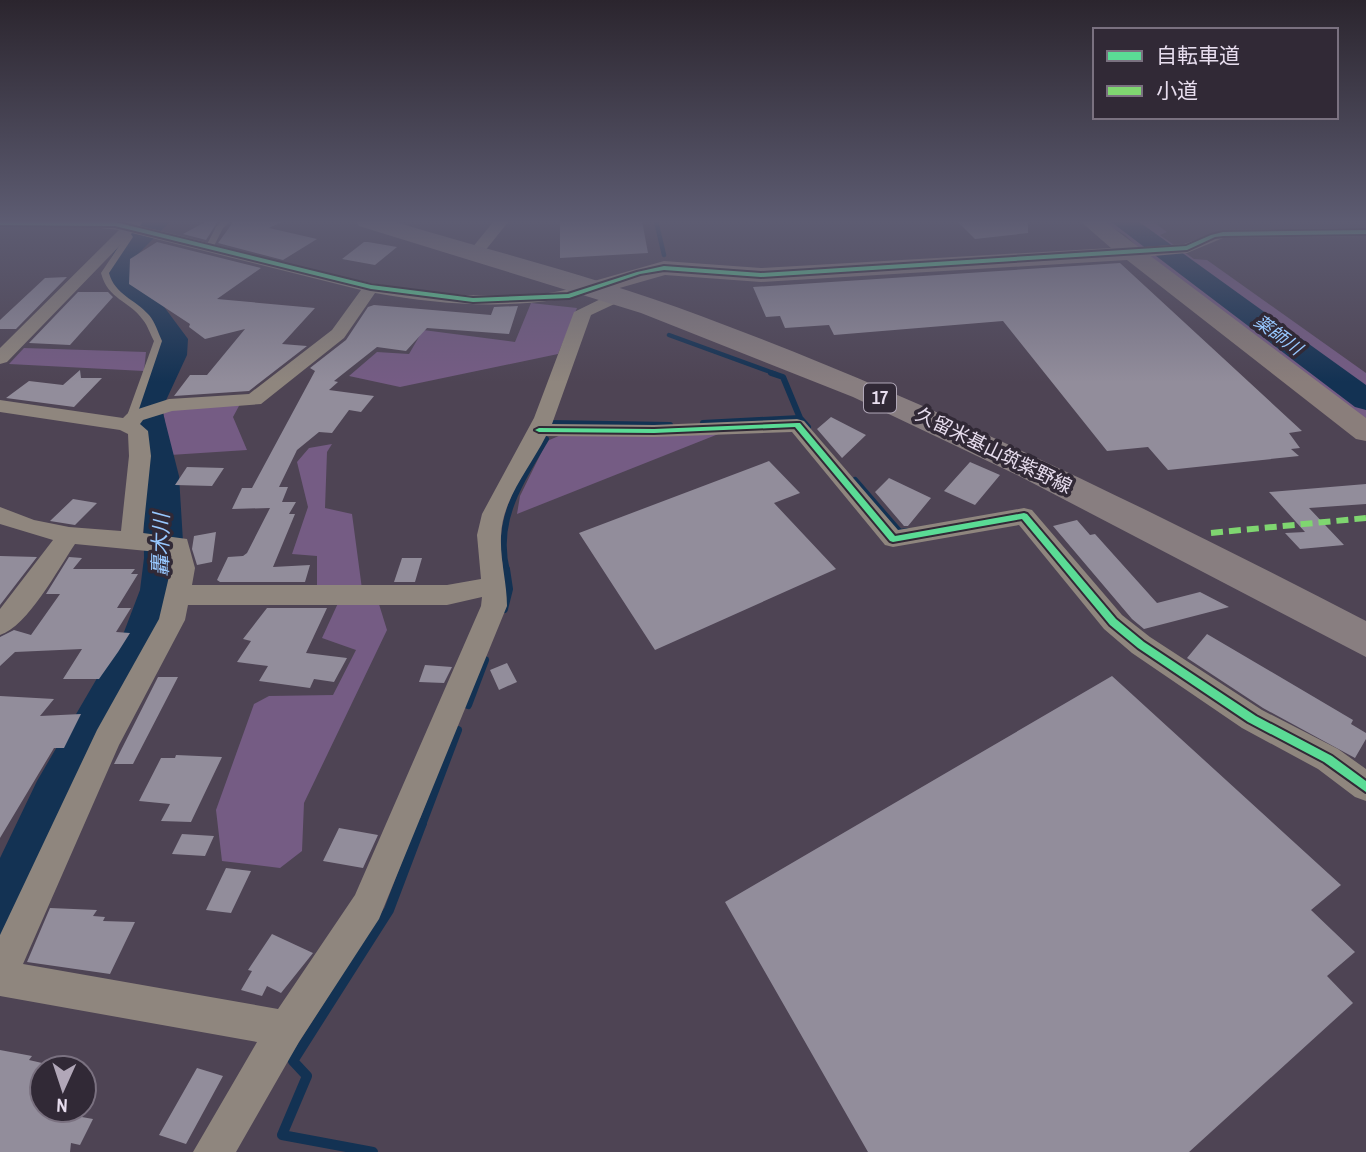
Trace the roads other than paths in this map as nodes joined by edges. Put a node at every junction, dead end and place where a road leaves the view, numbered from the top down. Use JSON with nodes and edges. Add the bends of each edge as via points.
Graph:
{"nodes":[{"id":1,"x":83,"y":275,"type":"edge"},
{"id":2,"x":105,"y":275,"type":"edge"},
{"id":3,"x":317,"y":275,"type":"edge"},
{"id":4,"x":547,"y":275,"type":"edge"},
{"id":5,"x":648,"y":275,"type":"edge"},
{"id":6,"x":1160,"y":275,"type":"edge"},
{"id":7,"x":371,"y":288,"type":"junction"},
{"id":8,"x":606,"y":292,"type":"junction"},
{"id":9,"x":0,"y":358,"type":"edge"},
{"id":10,"x":0,"y":406,"type":"edge"},
{"id":11,"x":132,"y":420,"type":"junction"},
{"id":12,"x":539,"y":430,"type":"junction"},
{"id":13,"x":1366,"y":432,"type":"edge"},
{"id":14,"x":0,"y":515,"type":"edge"},
{"id":15,"x":69,"y":535,"type":"junction"},
{"id":16,"x":134,"y":540,"type":"junction"},
{"id":17,"x":496,"y":583,"type":"junction"},
{"id":18,"x":178,"y":596,"type":"junction"},
{"id":19,"x":0,"y":625,"type":"edge"},
{"id":20,"x":1366,"y":640,"type":"edge"},
{"id":21,"x":1366,"y":786,"type":"edge"},
{"id":22,"x":5,"y":951,"type":"edge"},
{"id":23,"x":0,"y":978,"type":"edge"},
{"id":24,"x":286,"y":1029,"type":"junction"},
{"id":25,"x":213,"y":1152,"type":"edge"}],
"edges":[{"from":1,"to":9,"type":"street"},
{"from":2,"to":11,"type":"lane","via":[[123,302],[145,316],[158,341]]},
{"from":3,"to":7,"type":"street"},
{"from":4,"to":8,"type":"main road","name":"久留米基山筑紫野線","number":"17"},
{"from":5,"to":8,"type":"street"},
{"from":6,"to":13,"type":"street"},
{"from":7,"to":8,"type":"street","via":[[473,300],[550,299]]},
{"from":7,"to":11,"type":"street","via":[[338,334],[254,400],[169,405]]},
{"from":8,"to":12,"type":"street","via":[[583,312]]},
{"from":8,"to":20,"type":"main road","name":"久留米基山筑紫野線","number":"17","via":[[909,410],[1158,529]]},
{"from":10,"to":11,"type":"street"},
{"from":11,"to":16,"type":"street","via":[[138,430],[140,456]]},
{"from":12,"to":17,"type":"street","via":[[502,489],[489,529]]},
{"from":12,"to":21,"type":"street","via":[[797,425],[893,539],[1024,516],[1113,622],[1141,645],[1252,719],[1328,759]]},
{"from":14,"to":15,"type":"street"},
{"from":15,"to":16,"type":"street"},
{"from":15,"to":19,"type":"street"},
{"from":16,"to":18,"type":"street","via":[[179,545],[183,568]]},
{"from":17,"to":18,"type":"street","via":[[447,595]]},
{"from":17,"to":24,"type":"street","via":[[494,606],[367,907]]},
{"from":18,"to":22,"type":"street","via":[[172,620],[107,739]]},
{"from":23,"to":24,"type":"street"},
{"from":24,"to":25,"type":"street"}]}
